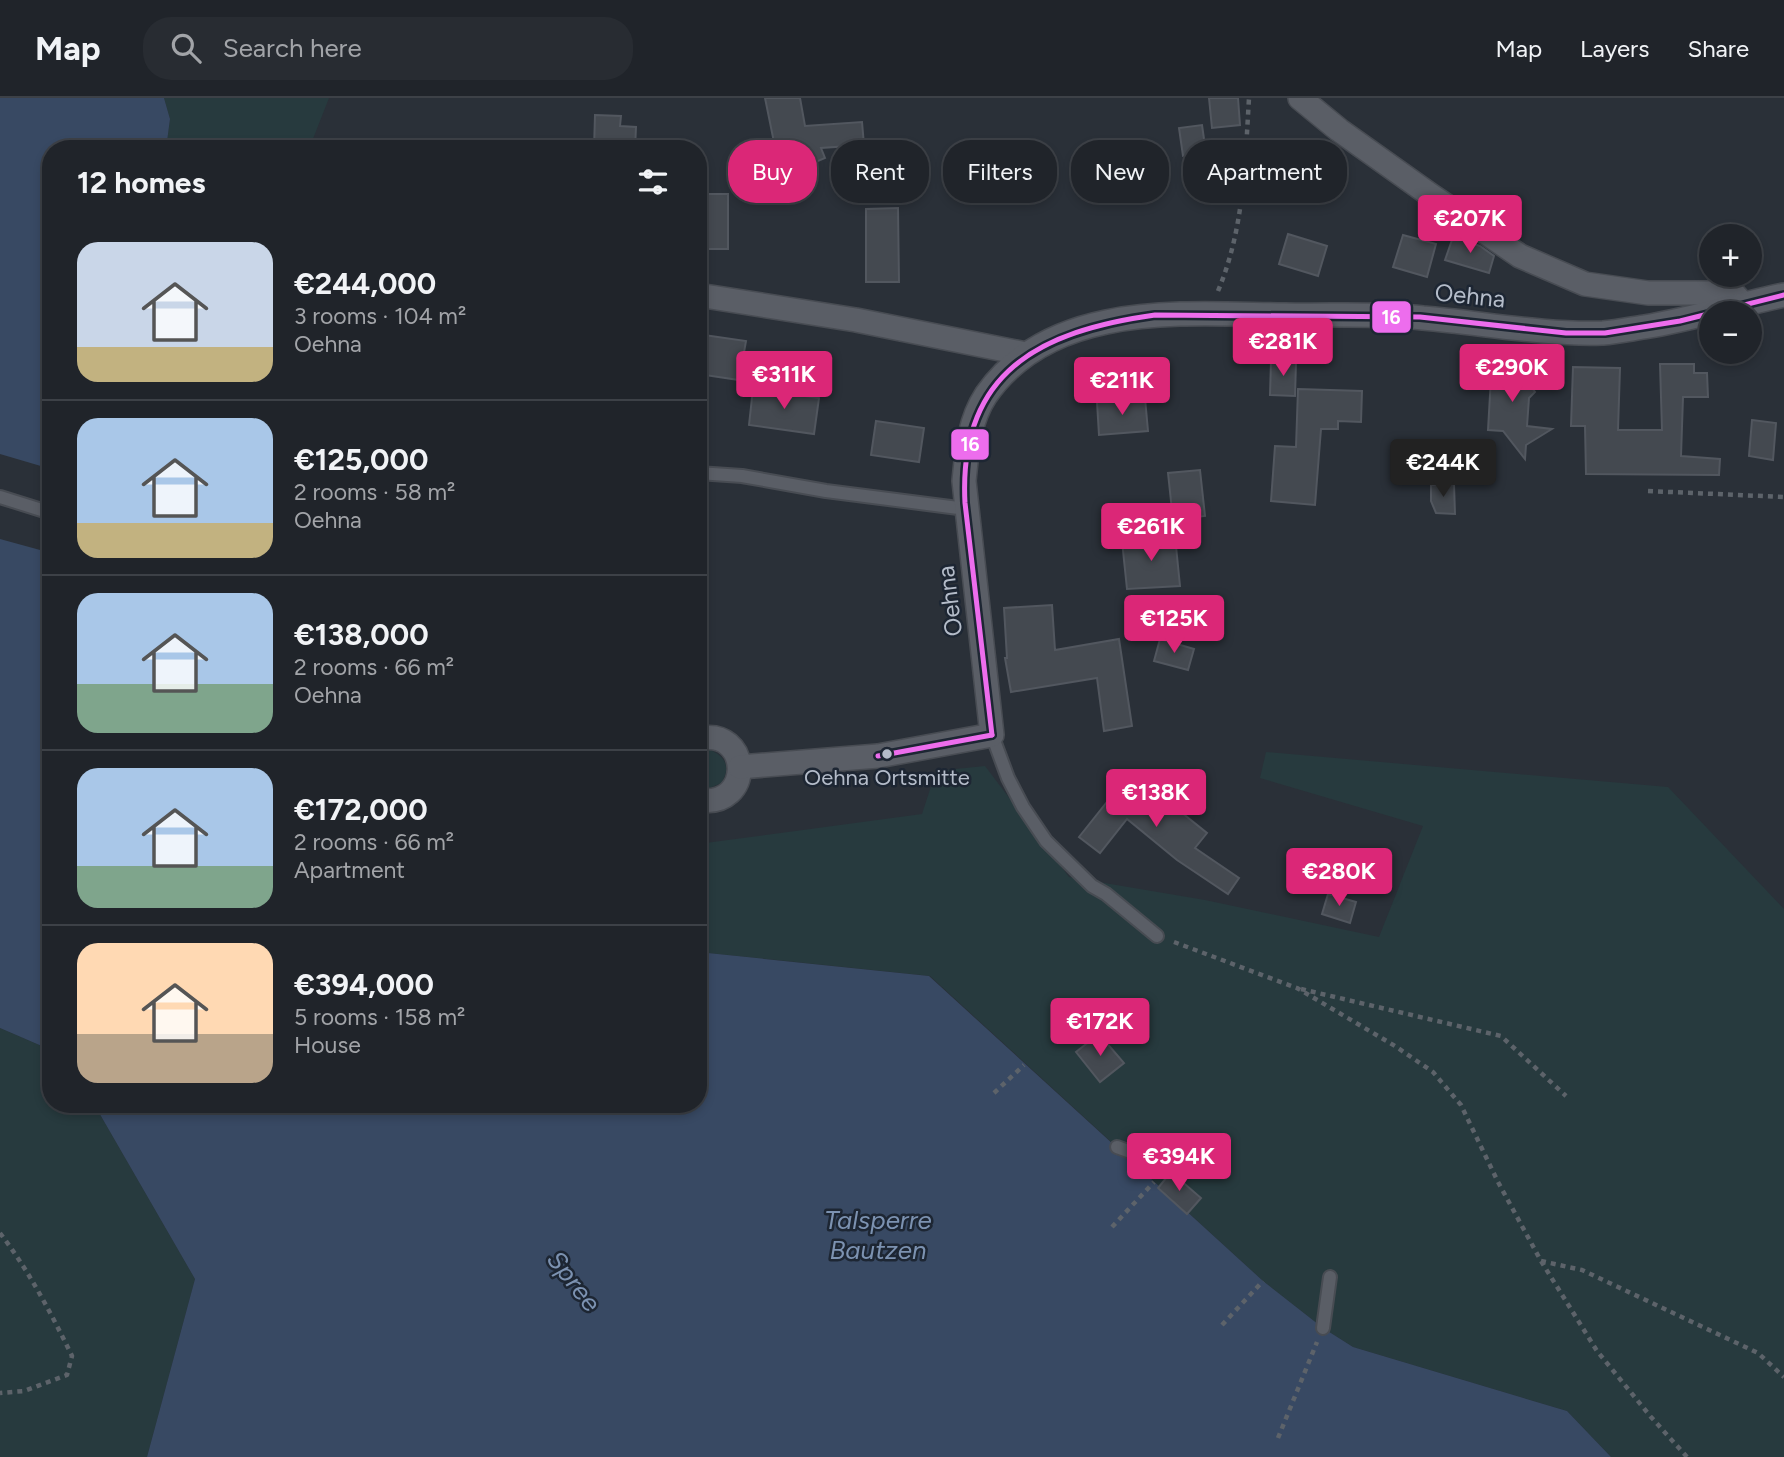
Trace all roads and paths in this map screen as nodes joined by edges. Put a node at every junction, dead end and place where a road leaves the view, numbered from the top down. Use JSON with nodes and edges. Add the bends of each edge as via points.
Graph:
{"nodes":[{"id":1,"x":1249,"y":98,"type":"edge"},
{"id":2,"x":1300,"y":98,"type":"edge"},
{"id":3,"x":1784,"y":295,"type":"edge"},
{"id":4,"x":707,"y":296,"type":"edge"},
{"id":5,"x":1741,"y":301,"type":"edge"},
{"id":6,"x":1757,"y":301,"type":"edge"},
{"id":7,"x":1208,"y":314,"type":"junction"},
{"id":8,"x":1699,"y":316,"type":"edge"},
{"id":9,"x":1026,"y":354,"type":"junction"},
{"id":10,"x":707,"y":474,"type":"edge"},
{"id":11,"x":1648,"y":491,"type":"dead end"},
{"id":12,"x":1784,"y":497,"type":"edge"},
{"id":13,"x":0,"y":498,"type":"edge"},
{"id":14,"x":966,"y":509,"type":"junction"},
{"id":15,"x":42,"y":510,"type":"edge"},
{"id":16,"x":992,"y":735,"type":"junction"},
{"id":17,"x":707,"y":738,"type":"edge"},
{"id":18,"x":740,"y":767,"type":"junction"},
{"id":19,"x":707,"y":801,"type":"edge"},
{"id":20,"x":1157,"y":936,"type":"joint"},
{"id":21,"x":1297,"y":988,"type":"junction"},
{"id":22,"x":1024,"y":1065,"type":"dead end"},
{"id":23,"x":994,"y":1093,"type":"dead end"},
{"id":24,"x":1566,"y":1096,"type":"dead end"},
{"id":25,"x":1117,"y":1147,"type":"dead end"},
{"id":26,"x":1139,"y":1156,"type":"dead end"},
{"id":27,"x":1154,"y":1182,"type":"dead end"},
{"id":28,"x":1112,"y":1227,"type":"dead end"},
{"id":29,"x":0,"y":1233,"type":"edge"},
{"id":30,"x":1541,"y":1261,"type":"junction"},
{"id":31,"x":1330,"y":1277,"type":"dead end"},
{"id":32,"x":1263,"y":1281,"type":"dead end"},
{"id":33,"x":1222,"y":1325,"type":"dead end"},
{"id":34,"x":1323,"y":1328,"type":"joint"},
{"id":35,"x":1784,"y":1377,"type":"edge"},
{"id":36,"x":0,"y":1393,"type":"edge"},
{"id":37,"x":1278,"y":1438,"type":"dead end"},
{"id":38,"x":1687,"y":1457,"type":"edge"}],
"edges":[{"from":1,"to":7,"type":"path","via":[[1243,205]]},
{"from":2,"to":5,"type":"street","name":"Oehna","via":[[1520,256],[1585,284],[1648,293],[1732,293]]},
{"from":3,"to":6,"type":"street","name":"Oehna"},
{"from":4,"to":9,"type":"street"},
{"from":7,"to":8,"type":"street","name":"Oehna","via":[[1420,317],[1566,333],[1605,333]]},
{"from":7,"to":9,"type":"street","name":"Oehna","via":[[1117,319],[1069,333]]},
{"from":9,"to":14,"type":"street","name":"Oehna","via":[[986,394],[973,418],[964,481]]},
{"from":10,"to":14,"type":"lane"},
{"from":11,"to":12,"type":"path"},
{"from":13,"to":15,"type":"lane"},
{"from":14,"to":16,"type":"street","name":"Oehna"},
{"from":16,"to":18,"type":"street","via":[[878,756]]},
{"from":16,"to":20,"type":"lane","name":"Oehna","via":[[1008,778],[1046,841],[1092,886]]},
{"from":17,"to":18,"type":"street","via":[[732,747]]},
{"from":18,"to":19,"type":"street","via":[[728,794]]},
{"from":20,"to":21,"type":"path"},
{"from":21,"to":24,"type":"path","via":[[1501,1036]]},
{"from":21,"to":30,"type":"path","via":[[1433,1072],[1461,1105]]},
{"from":22,"to":23,"type":"path"},
{"from":25,"to":26,"type":"lane"},
{"from":27,"to":28,"type":"path"},
{"from":29,"to":36,"type":"path","via":[[50,1311],[72,1356],[67,1376],[24,1391]]},
{"from":30,"to":35,"type":"path","via":[[1582,1270],[1758,1353]]},
{"from":30,"to":38,"type":"path","via":[[1597,1351]]},
{"from":31,"to":34,"type":"lane"},
{"from":32,"to":33,"type":"path"},
{"from":34,"to":37,"type":"path"}]}
